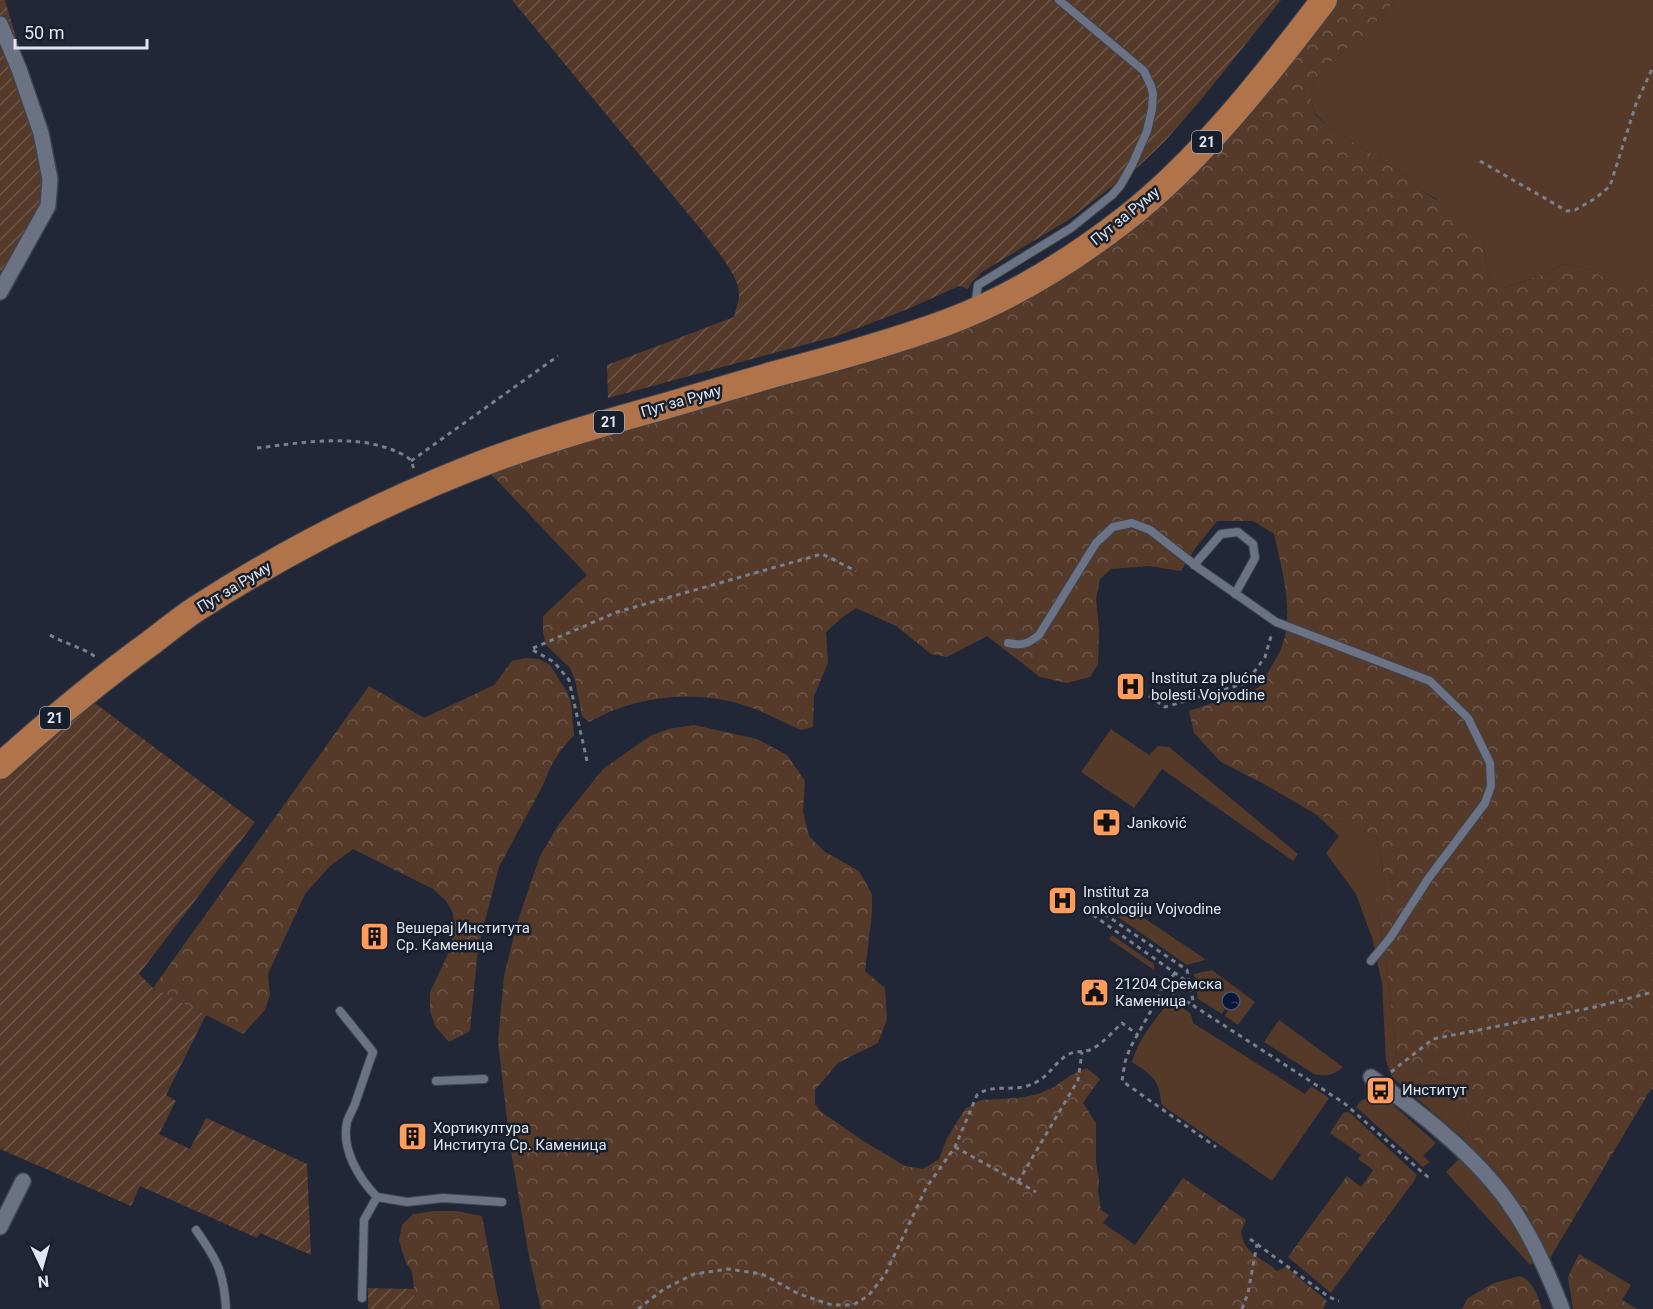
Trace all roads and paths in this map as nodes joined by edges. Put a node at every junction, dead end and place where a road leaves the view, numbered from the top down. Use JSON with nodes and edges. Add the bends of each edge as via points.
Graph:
{"nodes":[{"id":1,"x":1059,"y":0,"type":"edge"},
{"id":2,"x":1324,"y":0,"type":"edge"},
{"id":3,"x":0,"y":24,"type":"edge"},
{"id":4,"x":1653,"y":67,"type":"edge"},
{"id":5,"x":1480,"y":161,"type":"dead end"},
{"id":6,"x":0,"y":292,"type":"edge"},
{"id":7,"x":974,"y":311,"type":"junction"},
{"id":8,"x":558,"y":356,"type":"dead end"},
{"id":9,"x":257,"y":448,"type":"dead end"},
{"id":10,"x":411,"y":461,"type":"junction"},
{"id":11,"x":421,"y":489,"type":"junction"},
{"id":12,"x":1194,"y":565,"type":"junction"},
{"id":13,"x":856,"y":571,"type":"dead end"},
{"id":14,"x":1235,"y":594,"type":"junction"},
{"id":15,"x":1276,"y":622,"type":"junction"},
{"id":16,"x":50,"y":634,"type":"dead end"},
{"id":17,"x":1008,"y":643,"type":"dead end"},
{"id":18,"x":111,"y":672,"type":"junction"},
{"id":19,"x":1149,"y":696,"type":"dead end"},
{"id":20,"x":587,"y":761,"type":"dead end"},
{"id":21,"x":0,"y":766,"type":"edge"},
{"id":22,"x":1097,"y":909,"type":"dead end"},
{"id":23,"x":1092,"y":915,"type":"dead end"},
{"id":24,"x":1371,"y":961,"type":"dead end"},
{"id":25,"x":1175,"y":973,"type":"junction"},
{"id":26,"x":1189,"y":983,"type":"junction"},
{"id":27,"x":1163,"y":987,"type":"junction"},
{"id":28,"x":1653,"y":992,"type":"edge"},
{"id":29,"x":1194,"y":1006,"type":"junction"},
{"id":30,"x":340,"y":1011,"type":"dead end"},
{"id":31,"x":1138,"y":1035,"type":"junction"},
{"id":32,"x":1082,"y":1052,"type":"junction"},
{"id":33,"x":484,"y":1079,"type":"dead end"},
{"id":34,"x":1375,"y":1079,"type":"joint"},
{"id":35,"x":436,"y":1081,"type":"dead end"},
{"id":36,"x":955,"y":1147,"type":"junction"},
{"id":37,"x":1216,"y":1147,"type":"dead end"},
{"id":38,"x":1430,"y":1179,"type":"dead end"},
{"id":39,"x":23,"y":1181,"type":"dead end"},
{"id":40,"x":1018,"y":1182,"type":"junction"},
{"id":41,"x":1036,"y":1192,"type":"dead end"},
{"id":42,"x":377,"y":1197,"type":"junction"},
{"id":43,"x":502,"y":1203,"type":"dead end"},
{"id":44,"x":0,"y":1227,"type":"edge"},
{"id":45,"x":196,"y":1230,"type":"dead end"},
{"id":46,"x":1250,"y":1239,"type":"dead end"},
{"id":47,"x":1257,"y":1244,"type":"junction"},
{"id":48,"x":362,"y":1298,"type":"dead end"},
{"id":49,"x":1339,"y":1301,"type":"dead end"},
{"id":50,"x":226,"y":1309,"type":"edge"},
{"id":51,"x":638,"y":1309,"type":"edge"},
{"id":52,"x":1242,"y":1309,"type":"edge"},
{"id":53,"x":1562,"y":1309,"type":"edge"}],
"edges":[{"from":1,"to":7,"type":"lane","via":[[1144,71],[1153,94],[1147,131],[1132,165],[1112,195],[1071,228],[978,285]]},
{"from":2,"to":7,"type":"main road","name":"Пут за Руму","number":"21","via":[[1228,118],[1152,197],[1055,268]]},
{"from":3,"to":6,"type":"street","via":[[41,133],[50,179],[48,206]]},
{"from":4,"to":5,"type":"path","via":[[1636,104],[1610,186],[1575,210],[1568,211]]},
{"from":7,"to":11,"type":"main road","name":"Пут за Руму","number":"21","via":[[832,360],[550,440]]},
{"from":8,"to":10,"type":"path"},
{"from":9,"to":10,"type":"path","via":[[360,442],[384,446]]},
{"from":10,"to":11,"type":"path"},
{"from":11,"to":18,"type":"main road","name":"Пут за Руму","number":"21","via":[[358,518],[238,584],[195,610]]},
{"from":12,"to":14,"type":"lane"},
{"from":12,"to":14,"type":"lane","via":[[1221,534],[1238,532],[1253,544],[1255,558]]},
{"from":12,"to":17,"type":"lane","via":[[1150,530],[1132,523],[1113,527],[1096,543],[1039,635],[1029,643]]},
{"from":13,"to":20,"type":"path","via":[[822,554],[617,612],[531,649],[554,662],[569,680]]},
{"from":14,"to":15,"type":"lane"},
{"from":15,"to":19,"type":"path","via":[[1265,657],[1246,683],[1165,707]]},
{"from":15,"to":24,"type":"lane","via":[[1430,681],[1468,718],[1490,764],[1491,786],[1485,803]]},
{"from":16,"to":18,"type":"path","via":[[95,656]]},
{"from":18,"to":21,"type":"main road","name":"Пут за Руму","number":"21"},
{"from":22,"to":26,"type":"path","via":[[1187,970]]},
{"from":23,"to":25,"type":"path"},
{"from":25,"to":26,"type":"path"},
{"from":25,"to":27,"type":"path"},
{"from":26,"to":29,"type":"path"},
{"from":27,"to":29,"type":"path"},
{"from":27,"to":31,"type":"path"},
{"from":28,"to":34,"type":"path","via":[[1433,1039]]},
{"from":29,"to":38,"type":"path","via":[[1344,1103]]},
{"from":30,"to":42,"type":"lane","via":[[373,1052],[347,1122],[347,1146],[357,1171]]},
{"from":31,"to":32,"type":"path","via":[[1122,1023],[1102,1042]]},
{"from":31,"to":37,"type":"path","via":[[1125,1062],[1122,1081]]},
{"from":32,"to":36,"type":"path","via":[[1065,1056],[1033,1084],[981,1092]]},
{"from":32,"to":40,"type":"path","via":[[1078,1080]]},
{"from":33,"to":35,"type":"lane"},
{"from":34,"to":53,"type":"street","via":[[1449,1139],[1495,1185],[1536,1249]]},
{"from":36,"to":40,"type":"path"},
{"from":36,"to":51,"type":"path","via":[[926,1188],[885,1275],[868,1296],[853,1305],[832,1305],[799,1294],[762,1274],[728,1269],[694,1274],[664,1289]]},
{"from":39,"to":44,"type":"street"},
{"from":40,"to":41,"type":"path"},
{"from":42,"to":43,"type":"lane","via":[[407,1202],[443,1198]]},
{"from":42,"to":48,"type":"lane","via":[[364,1220]]},
{"from":45,"to":50,"type":"lane","via":[[222,1273]]},
{"from":46,"to":47,"type":"path"},
{"from":47,"to":49,"type":"path"},
{"from":47,"to":52,"type":"path"}]}
